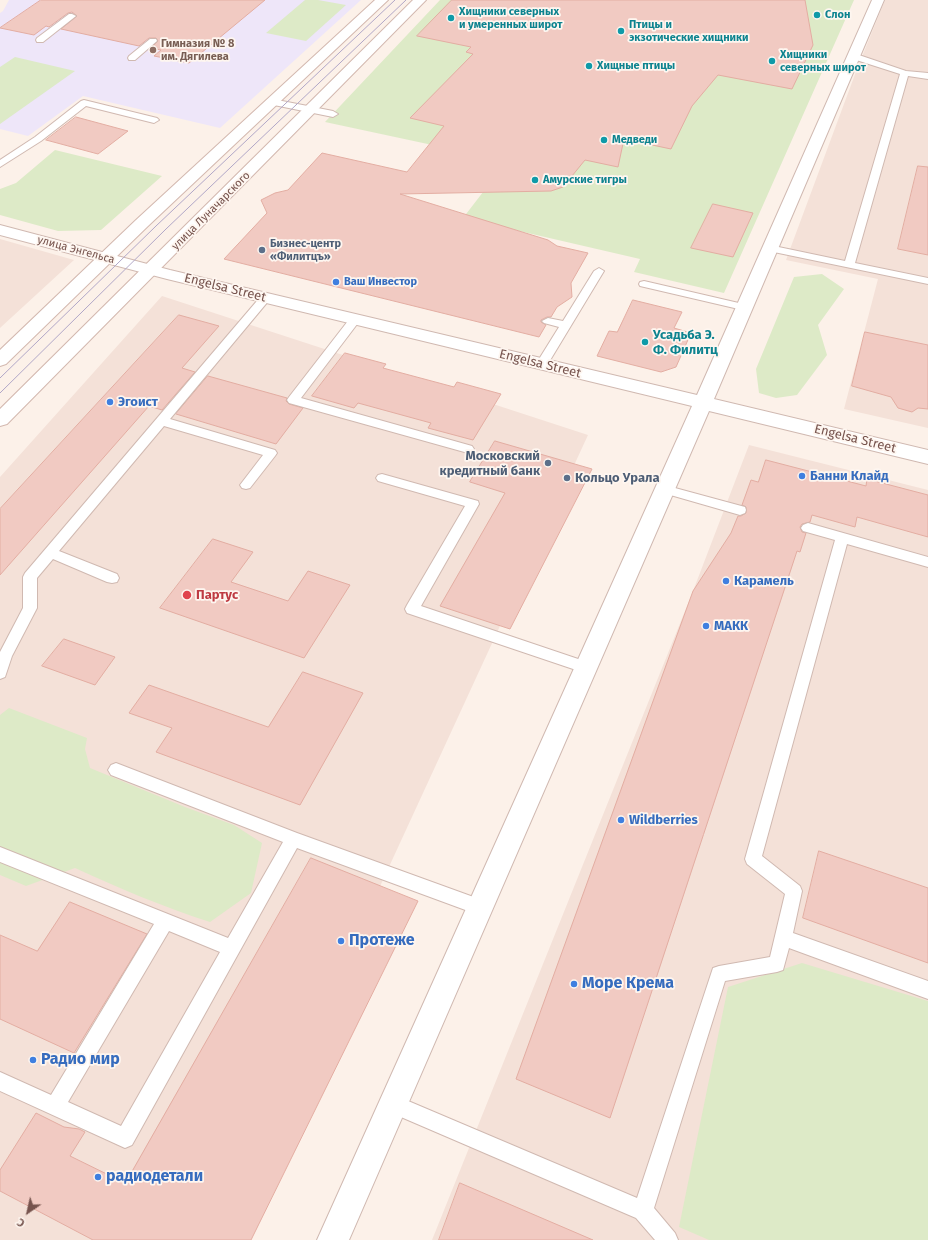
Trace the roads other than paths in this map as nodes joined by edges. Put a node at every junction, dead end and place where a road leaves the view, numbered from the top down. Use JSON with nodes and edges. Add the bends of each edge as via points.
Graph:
{"nodes":[{"id":1,"x":382,"y":0,"type":"edge"},
{"id":2,"x":420,"y":0,"type":"edge"},
{"id":3,"x":878,"y":0,"type":"edge"},
{"id":4,"x":72,"y":16,"type":"dead end"},
{"id":5,"x":40,"y":40,"type":"dead end"},
{"id":6,"x":153,"y":41,"type":"dead end"},
{"id":7,"x":853,"y":56,"type":"junction"},
{"id":8,"x":132,"y":58,"type":"dead end"},
{"id":9,"x":905,"y":72,"type":"junction"},
{"id":10,"x":928,"y":76,"type":"edge"},
{"id":11,"x":272,"y":102,"type":"junction"},
{"id":12,"x":311,"y":109,"type":"junction"},
{"id":13,"x":333,"y":114,"type":"dead end"},
{"id":14,"x":154,"y":120,"type":"dead end"},
{"id":15,"x":0,"y":164,"type":"edge"},
{"id":16,"x":0,"y":230,"type":"edge"},
{"id":17,"x":769,"y":248,"type":"junction"},
{"id":18,"x":106,"y":257,"type":"junction"},
{"id":19,"x":848,"y":264,"type":"junction"},
{"id":20,"x":151,"y":270,"type":"junction"},
{"id":21,"x":600,"y":271,"type":"dead end"},
{"id":22,"x":928,"y":281,"type":"edge"},
{"id":23,"x":644,"y":284,"type":"dead end"},
{"id":24,"x":266,"y":298,"type":"junction"},
{"id":25,"x":743,"y":307,"type":"junction"},
{"id":26,"x":355,"y":319,"type":"junction"},
{"id":27,"x":548,"y":321,"type":"dead end"},
{"id":28,"x":566,"y":325,"type":"junction"},
{"id":29,"x":0,"y":360,"type":"edge"},
{"id":30,"x":542,"y":364,"type":"junction"},
{"id":31,"x":703,"y":403,"type":"junction"},
{"id":32,"x":4,"y":412,"type":"edge"},
{"id":33,"x":162,"y":421,"type":"junction"},
{"id":34,"x":468,"y":449,"type":"dead end"},
{"id":35,"x":928,"y":457,"type":"edge"},
{"id":36,"x":382,"y":478,"type":"dead end"},
{"id":37,"x":246,"y":485,"type":"dead end"},
{"id":38,"x":664,"y":488,"type":"junction"},
{"id":39,"x":740,"y":510,"type":"dead end"},
{"id":40,"x":808,"y":528,"type":"dead end"},
{"id":41,"x":842,"y":538,"type":"junction"},
{"id":42,"x":50,"y":553,"type":"junction"},
{"id":43,"x":928,"y":562,"type":"edge"},
{"id":44,"x":112,"y":578,"type":"dead end"},
{"id":45,"x":3,"y":655,"type":"edge"},
{"id":46,"x":585,"y":667,"type":"junction"},
{"id":47,"x":0,"y":673,"type":"edge"},
{"id":48,"x":116,"y":770,"type":"dead end"},
{"id":49,"x":294,"y":839,"type":"junction"},
{"id":50,"x":0,"y":854,"type":"edge"},
{"id":51,"x":479,"y":907,"type":"junction"},
{"id":52,"x":165,"y":922,"type":"junction"},
{"id":53,"x":783,"y":938,"type":"junction"},
{"id":54,"x":232,"y":948,"type":"junction"},
{"id":55,"x":928,"y":990,"type":"edge"},
{"id":56,"x":0,"y":1081,"type":"edge"},
{"id":57,"x":394,"y":1104,"type":"junction"},
{"id":58,"x":55,"y":1106,"type":"junction"},
{"id":59,"x":644,"y":1211,"type":"junction"},
{"id":60,"x":333,"y":1240,"type":"edge"},
{"id":61,"x":668,"y":1240,"type":"edge"}],
"edges":[{"from":1,"to":11,"type":"street"},
{"from":2,"to":12,"type":"street","name":"улица Луначарского"},
{"from":3,"to":7,"type":"street"},
{"from":4,"to":5,"type":"lane"},
{"from":6,"to":8,"type":"lane"},
{"from":7,"to":9,"type":"lane"},
{"from":7,"to":17,"type":"street"},
{"from":9,"to":10,"type":"lane"},
{"from":9,"to":19,"type":"lane"},
{"from":11,"to":12,"type":"lane"},
{"from":11,"to":18,"type":"street"},
{"from":12,"to":13,"type":"lane"},
{"from":12,"to":20,"type":"street","name":"улица Луначарского"},
{"from":14,"to":15,"type":"lane","via":[[84,103],[38,139]]},
{"from":16,"to":18,"type":"street","name":"улица Энгельса"},
{"from":17,"to":19,"type":"lane"},
{"from":17,"to":25,"type":"street"},
{"from":18,"to":20,"type":"street","name":"улица Энгельса"},
{"from":18,"to":29,"type":"street"},
{"from":19,"to":22,"type":"lane"},
{"from":20,"to":24,"type":"street","name":"Engelsa Street"},
{"from":20,"to":32,"type":"street","name":"улица Луначарского"},
{"from":21,"to":28,"type":"lane"},
{"from":23,"to":25,"type":"lane"},
{"from":24,"to":26,"type":"street","name":"Engelsa Street"},
{"from":24,"to":33,"type":"lane"},
{"from":25,"to":31,"type":"street"},
{"from":26,"to":30,"type":"street","name":"Engelsa Street"},
{"from":26,"to":34,"type":"lane","via":[[293,400]]},
{"from":27,"to":28,"type":"lane"},
{"from":28,"to":30,"type":"lane"},
{"from":30,"to":31,"type":"street","name":"Engelsa Street"},
{"from":31,"to":35,"type":"street","name":"Engelsa Street"},
{"from":31,"to":38,"type":"street"},
{"from":33,"to":37,"type":"lane","via":[[271,453]]},
{"from":33,"to":42,"type":"lane"},
{"from":36,"to":46,"type":"lane","via":[[473,504],[412,609]]},
{"from":38,"to":39,"type":"lane"},
{"from":38,"to":46,"type":"street"},
{"from":40,"to":41,"type":"lane"},
{"from":41,"to":43,"type":"lane"},
{"from":41,"to":53,"type":"lane","via":[[753,859],[794,891]]},
{"from":42,"to":44,"type":"lane"},
{"from":42,"to":45,"type":"lane","via":[[30,577],[30,608]]},
{"from":45,"to":47,"type":"lane"},
{"from":46,"to":51,"type":"street"},
{"from":48,"to":49,"type":"lane"},
{"from":49,"to":51,"type":"lane"},
{"from":49,"to":54,"type":"lane"},
{"from":50,"to":52,"type":"lane"},
{"from":51,"to":57,"type":"street"},
{"from":52,"to":54,"type":"lane"},
{"from":52,"to":58,"type":"lane"},
{"from":53,"to":55,"type":"lane"},
{"from":53,"to":59,"type":"lane","via":[[776,964],[719,974]]},
{"from":54,"to":58,"type":"lane","via":[[126,1138]]},
{"from":56,"to":58,"type":"lane"},
{"from":57,"to":59,"type":"lane"},
{"from":57,"to":60,"type":"street"},
{"from":59,"to":61,"type":"lane"}]}
